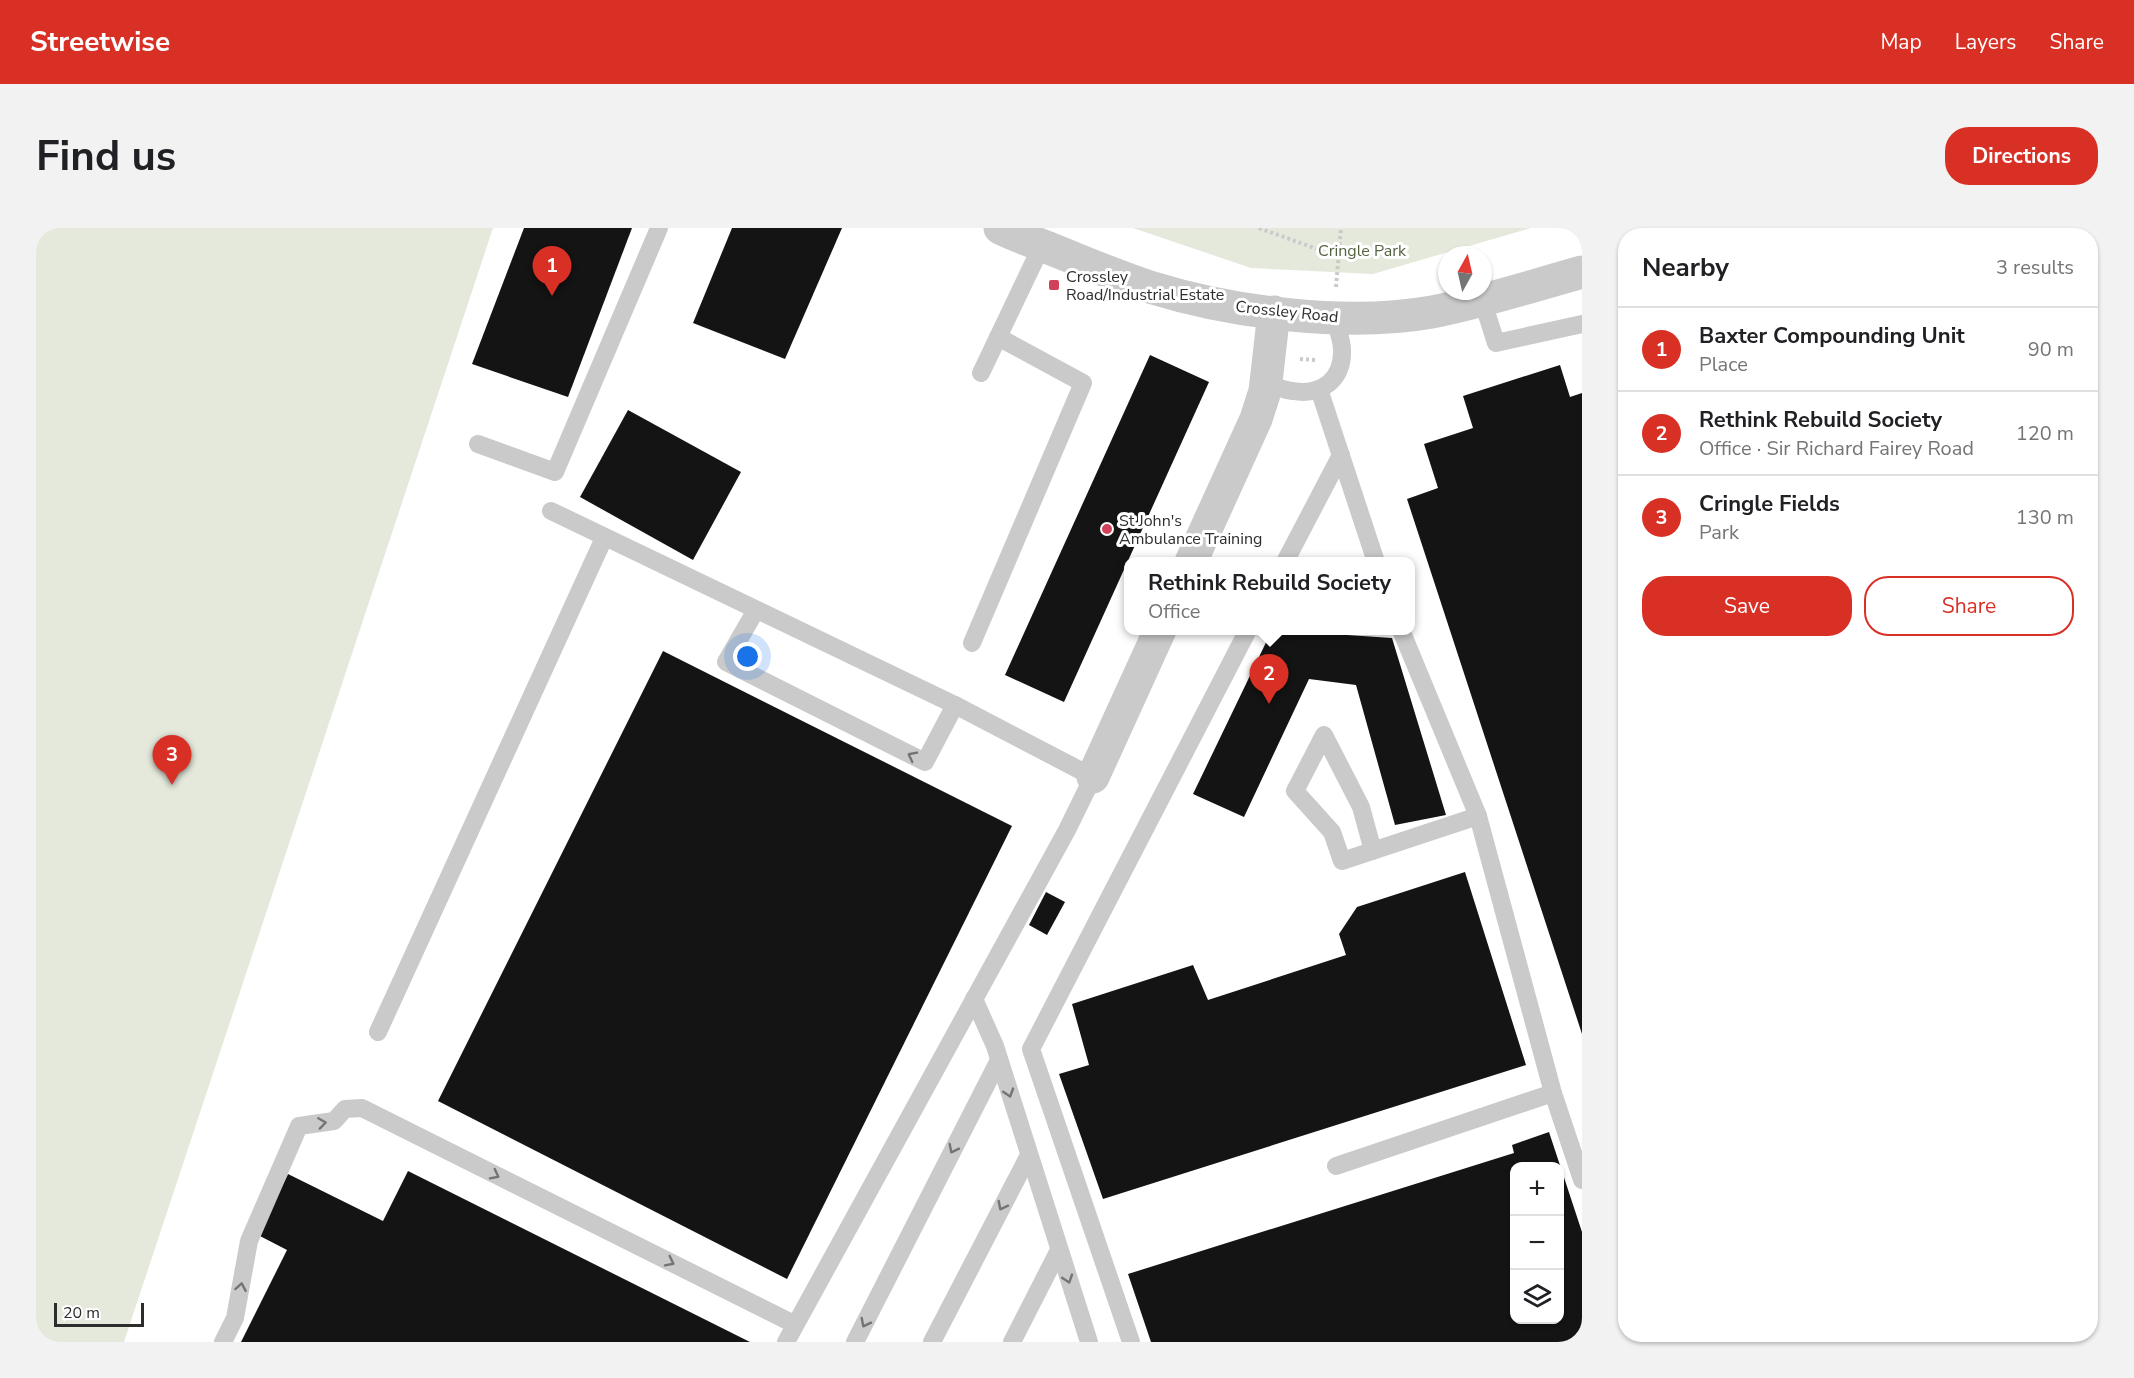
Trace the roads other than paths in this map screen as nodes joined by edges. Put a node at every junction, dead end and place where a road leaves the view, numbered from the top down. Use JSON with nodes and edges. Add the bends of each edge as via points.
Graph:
{"nodes":[{"id":1,"x":659,"y":228,"type":"edge"},
{"id":2,"x":1000,"y":228,"type":"edge"},
{"id":3,"x":1042,"y":245,"type":"junction"},
{"id":4,"x":1582,"y":272,"type":"edge"},
{"id":5,"x":1492,"y":296,"type":"edge"},
{"id":6,"x":1478,"y":300,"type":"edge"},
{"id":7,"x":1482,"y":300,"type":"edge"},
{"id":8,"x":1274,"y":312,"type":"junction"},
{"id":9,"x":1334,"y":317,"type":"junction"},
{"id":10,"x":1582,"y":324,"type":"edge"},
{"id":11,"x":998,"y":337,"type":"junction"},
{"id":12,"x":981,"y":373,"type":"dead end"},
{"id":13,"x":1266,"y":384,"type":"junction"},
{"id":14,"x":1319,"y":389,"type":"junction"},
{"id":15,"x":478,"y":444,"type":"dead end"},
{"id":16,"x":1341,"y":455,"type":"junction"},
{"id":17,"x":551,"y":511,"type":"dead end"},
{"id":18,"x":604,"y":538,"type":"junction"},
{"id":19,"x":1193,"y":557,"type":"edge"},
{"id":20,"x":1287,"y":557,"type":"edge"},
{"id":21,"x":1375,"y":557,"type":"edge"},
{"id":22,"x":756,"y":610,"type":"junction"},
{"id":23,"x":1158,"y":635,"type":"edge"},
{"id":24,"x":1245,"y":635,"type":"edge"},
{"id":25,"x":1403,"y":635,"type":"edge"},
{"id":26,"x":972,"y":643,"type":"dead end"},
{"id":27,"x":955,"y":705,"type":"junction"},
{"id":28,"x":1093,"y":777,"type":"junction"},
{"id":29,"x":1478,"y":816,"type":"junction"},
{"id":30,"x":1373,"y":851,"type":"junction"},
{"id":31,"x":974,"y":999,"type":"junction"},
{"id":32,"x":378,"y":1032,"type":"dead end"},
{"id":33,"x":999,"y":1060,"type":"junction"},
{"id":34,"x":1553,"y":1093,"type":"junction"},
{"id":35,"x":1029,"y":1155,"type":"junction"},
{"id":36,"x":1336,"y":1166,"type":"dead end"},
{"id":37,"x":1582,"y":1180,"type":"edge"},
{"id":38,"x":1059,"y":1250,"type":"junction"},
{"id":39,"x":794,"y":1324,"type":"junction"},
{"id":40,"x":224,"y":1342,"type":"edge"},
{"id":41,"x":786,"y":1342,"type":"edge"},
{"id":42,"x":855,"y":1342,"type":"edge"},
{"id":43,"x":932,"y":1342,"type":"edge"},
{"id":44,"x":1012,"y":1342,"type":"edge"},
{"id":45,"x":1088,"y":1342,"type":"edge"},
{"id":46,"x":1131,"y":1342,"type":"edge"}],
"edges":[{"from":1,"to":15,"type":"lane","via":[[555,471]]},
{"from":2,"to":3,"type":"street","name":"Crossley Road"},
{"from":3,"to":8,"type":"street","name":"Crossley Road","via":[[1152,288],[1206,302]]},
{"from":3,"to":11,"type":"lane"},
{"from":4,"to":5,"type":"street","name":"Crossley Road"},
{"from":6,"to":9,"type":"street","name":"Crossley Road","via":[[1431,312]]},
{"from":7,"to":10,"type":"lane","via":[[1496,343]]},
{"from":8,"to":9,"type":"street","name":"Crossley Road"},
{"from":8,"to":13,"type":"street"},
{"from":9,"to":14,"type":"lane","via":[[1342,348],[1341,364],[1335,379]]},
{"from":11,"to":12,"type":"lane"},
{"from":11,"to":26,"type":"lane","via":[[1083,384]]},
{"from":13,"to":14,"type":"lane","via":[[1293,391]]},
{"from":13,"to":19,"type":"street","via":[[1256,419]]},
{"from":14,"to":16,"type":"lane"},
{"from":16,"to":20,"type":"lane"},
{"from":16,"to":21,"type":"lane"},
{"from":17,"to":18,"type":"lane"},
{"from":18,"to":22,"type":"lane"},
{"from":18,"to":32,"type":"lane"},
{"from":22,"to":27,"type":"lane"},
{"from":27,"to":22,"type":"lane","one_way":true,"via":[[925,762],[726,662]]},
{"from":23,"to":28,"type":"street"},
{"from":24,"to":46,"type":"lane","via":[[1031,1049]]},
{"from":25,"to":29,"type":"lane"},
{"from":27,"to":28,"type":"lane"},
{"from":28,"to":31,"type":"lane"},
{"from":29,"to":30,"type":"lane"},
{"from":29,"to":34,"type":"lane"},
{"from":30,"to":30,"type":"lane","via":[[1342,861],[1332,832],[1295,791],[1324,735],[1361,807]]},
{"from":31,"to":33,"type":"lane"},
{"from":31,"to":39,"type":"lane"},
{"from":33,"to":35,"type":"lane","one_way":true},
{"from":33,"to":42,"type":"lane","one_way":true},
{"from":34,"to":36,"type":"lane"},
{"from":34,"to":37,"type":"lane"},
{"from":35,"to":38,"type":"lane"},
{"from":35,"to":43,"type":"lane","one_way":true},
{"from":38,"to":44,"type":"lane"},
{"from":38,"to":45,"type":"lane","one_way":true},
{"from":40,"to":39,"type":"lane","one_way":true,"via":[[235,1318],[249,1241],[299,1126],[333,1121],[345,1109],[362,1108]]},
{"from":39,"to":41,"type":"lane"}]}
